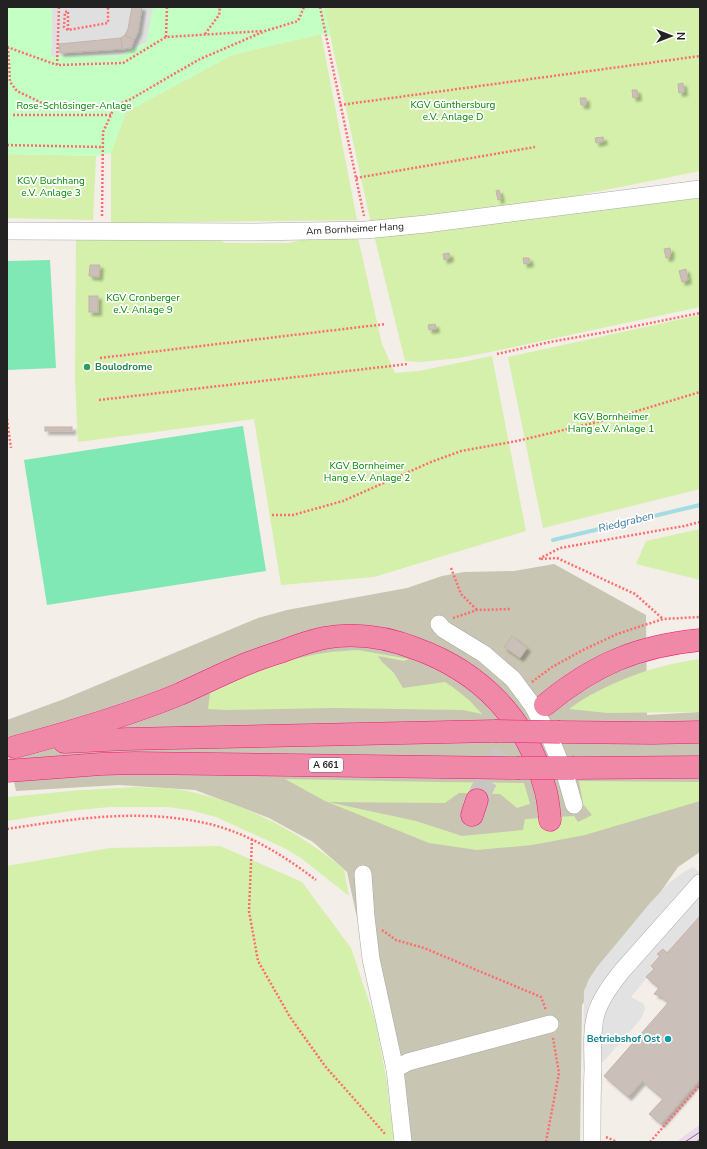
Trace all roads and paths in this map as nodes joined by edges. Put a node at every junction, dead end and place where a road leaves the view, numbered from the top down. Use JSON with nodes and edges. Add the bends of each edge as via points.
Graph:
{"nodes":[{"id":1,"x":59,"y":7,"type":"edge"},
{"id":2,"x":108,"y":7,"type":"edge"},
{"id":3,"x":167,"y":7,"type":"edge"},
{"id":4,"x":220,"y":7,"type":"edge"},
{"id":5,"x":304,"y":7,"type":"edge"},
{"id":6,"x":320,"y":7,"type":"edge"},
{"id":7,"x":58,"y":19,"type":"junction"},
{"id":8,"x":64,"y":19,"type":"junction"},
{"id":9,"x":68,"y":30,"type":"junction"},
{"id":10,"x":265,"y":31,"type":"junction"},
{"id":11,"x":205,"y":34,"type":"junction"},
{"id":12,"x":166,"y":37,"type":"junction"},
{"id":13,"x":8,"y":47,"type":"edge"},
{"id":14,"x":700,"y":56,"type":"edge"},
{"id":15,"x":57,"y":65,"type":"junction"},
{"id":16,"x":340,"y":105,"type":"junction"},
{"id":17,"x":115,"y":106,"type":"junction"},
{"id":18,"x":13,"y":115,"type":"dead end"},
{"id":19,"x":111,"y":115,"type":"junction"},
{"id":20,"x":7,"y":145,"type":"edge"},
{"id":21,"x":102,"y":147,"type":"junction"},
{"id":22,"x":535,"y":147,"type":"dead end"},
{"id":23,"x":356,"y":178,"type":"junction"},
{"id":24,"x":700,"y":189,"type":"edge"},
{"id":25,"x":366,"y":230,"type":"junction"},
{"id":26,"x":7,"y":231,"type":"edge"},
{"id":27,"x":102,"y":231,"type":"junction"},
{"id":28,"x":700,"y":313,"type":"edge"},
{"id":29,"x":386,"y":324,"type":"dead end"},
{"id":30,"x":497,"y":354,"type":"dead end"},
{"id":31,"x":100,"y":358,"type":"dead end"},
{"id":32,"x":408,"y":364,"type":"dead end"},
{"id":33,"x":700,"y":392,"type":"edge"},
{"id":34,"x":99,"y":400,"type":"dead end"},
{"id":35,"x":8,"y":420,"type":"edge"},
{"id":36,"x":11,"y":448,"type":"dead end"},
{"id":37,"x":272,"y":515,"type":"dead end"},
{"id":38,"x":700,"y":522,"type":"edge"},
{"id":39,"x":451,"y":568,"type":"dead end"},
{"id":40,"x":477,"y":610,"type":"dead end"},
{"id":41,"x":662,"y":619,"type":"dead end"},
{"id":42,"x":439,"y":624,"type":"dead end"},
{"id":43,"x":700,"y":640,"type":"edge"},
{"id":44,"x":545,"y":706,"type":"tunnel mouth"},
{"id":45,"x":700,"y":732,"type":"edge"},
{"id":46,"x":11,"y":747,"type":"edge"},
{"id":47,"x":700,"y":767,"type":"edge"},
{"id":48,"x":7,"y":771,"type":"edge"},
{"id":49,"x":574,"y":805,"type":"dead end"},
{"id":50,"x":550,"y":820,"type":"dead end"},
{"id":51,"x":7,"y":829,"type":"edge"},
{"id":52,"x":252,"y":839,"type":"junction"},
{"id":53,"x":363,"y":874,"type":"dead end"},
{"id":54,"x":316,"y":880,"type":"dead end"},
{"id":55,"x":700,"y":883,"type":"edge"},
{"id":56,"x":366,"y":917,"type":"junction"},
{"id":57,"x":550,"y":1024,"type":"junction"},
{"id":58,"x":395,"y":1068,"type":"junction"},
{"id":59,"x":700,"y":1085,"type":"edge"},
{"id":60,"x":386,"y":1135,"type":"dead end"},
{"id":61,"x":403,"y":1142,"type":"edge"},
{"id":62,"x":546,"y":1142,"type":"edge"},
{"id":63,"x":592,"y":1142,"type":"edge"},
{"id":64,"x":650,"y":1142,"type":"edge"}],
"edges":[{"from":1,"to":7,"type":"path"},
{"from":2,"to":9,"type":"path","via":[[108,23]]},
{"from":3,"to":12,"type":"path"},
{"from":4,"to":11,"type":"path","via":[[219,15]]},
{"from":5,"to":10,"type":"path","via":[[298,21]]},
{"from":6,"to":16,"type":"path"},
{"from":7,"to":8,"type":"path"},
{"from":7,"to":15,"type":"path"},
{"from":8,"to":9,"type":"path","via":[[64,27]]},
{"from":8,"to":9,"type":"path","via":[[65,12],[68,11]]},
{"from":10,"to":11,"type":"path"},
{"from":10,"to":17,"type":"path","via":[[198,60]]},
{"from":11,"to":12,"type":"path"},
{"from":12,"to":15,"type":"path","via":[[123,62]]},
{"from":13,"to":15,"type":"path"},
{"from":13,"to":17,"type":"path","via":[[10,82],[16,91],[42,103],[85,108]]},
{"from":14,"to":16,"type":"path"},
{"from":16,"to":23,"type":"path"},
{"from":17,"to":19,"type":"path"},
{"from":18,"to":19,"type":"path"},
{"from":19,"to":21,"type":"path","via":[[103,132]]},
{"from":20,"to":21,"type":"path"},
{"from":21,"to":27,"type":"path"},
{"from":22,"to":23,"type":"path"},
{"from":23,"to":25,"type":"path"},
{"from":24,"to":25,"type":"street","name":"Am Bornheimer Hang"},
{"from":25,"to":27,"type":"street","name":"Am Bornheimer Hang"},
{"from":26,"to":27,"type":"street","name":"Am Bornheimer Hang"},
{"from":28,"to":30,"type":"path"},
{"from":29,"to":31,"type":"path"},
{"from":32,"to":34,"type":"path"},
{"from":33,"to":37,"type":"path","via":[[614,418],[517,441],[461,451],[343,501],[293,515]]},
{"from":35,"to":36,"type":"path"},
{"from":38,"to":41,"type":"path","via":[[560,548],[539,559],[557,558],[635,594]]},
{"from":39,"to":40,"type":"path","via":[[461,594]]},
{"from":42,"to":49,"type":"street","via":[[484,654],[513,679],[533,706],[550,738]]},
{"from":43,"to":44,"type":"highway","via":[[661,645],[620,658],[580,678]]},
{"from":45,"to":46,"type":"highway","bridge":true,"via":[[495,731],[127,739]]},
{"from":46,"to":50,"type":"highway","via":[[131,713],[248,663],[297,646],[324,638],[353,635],[380,637],[403,643],[445,660],[476,680],[502,705],[523,734],[534,756],[544,784]]},
{"from":47,"to":48,"type":"highway","number":"A 661","bridge":true,"via":[[517,768],[135,763]]},
{"from":51,"to":52,"type":"path","via":[[83,818],[140,816],[202,822]]},
{"from":52,"to":54,"type":"path","via":[[297,865]]},
{"from":52,"to":60,"type":"path","via":[[249,911],[258,961],[290,1016],[325,1066]]},
{"from":53,"to":56,"type":"street"},
{"from":55,"to":63,"type":"street","via":[[618,976],[602,1000],[596,1015],[594,1033]]},
{"from":56,"to":57,"type":"path","via":[[396,940],[424,948],[541,997]]},
{"from":56,"to":58,"type":"street","via":[[371,959]]},
{"from":57,"to":58,"type":"street","via":[[408,1062]]},
{"from":57,"to":62,"type":"path","via":[[559,1073]]},
{"from":58,"to":61,"type":"street"},
{"from":59,"to":64,"type":"path"}]}
